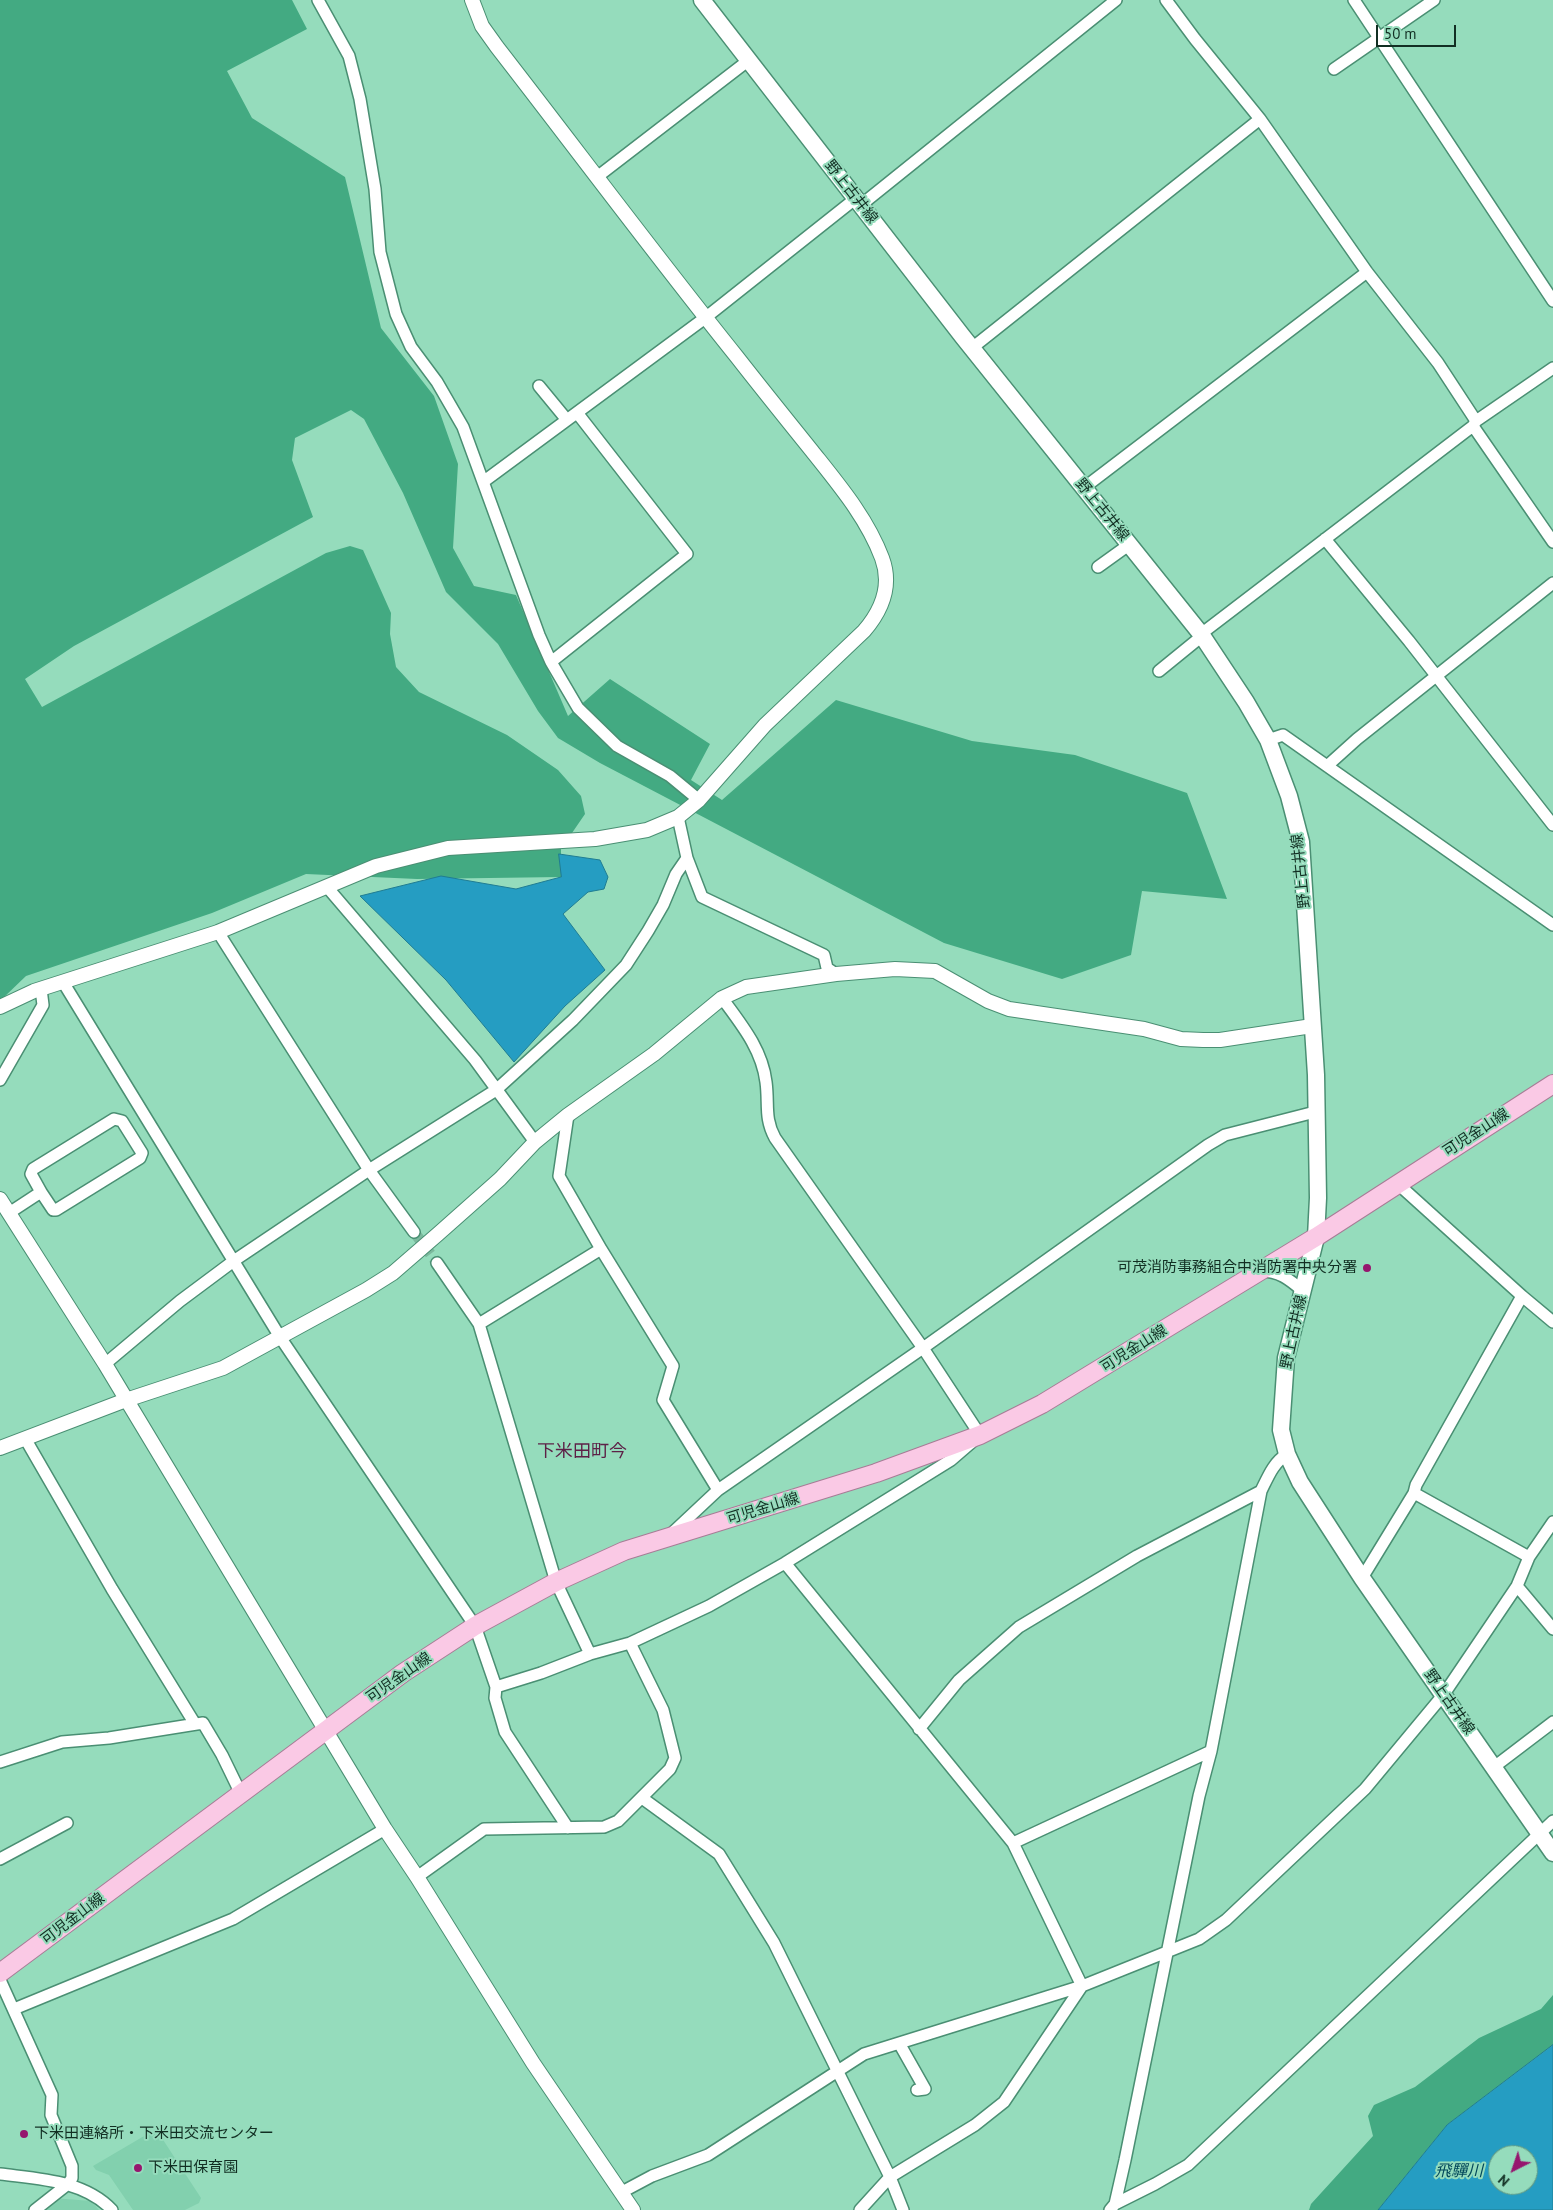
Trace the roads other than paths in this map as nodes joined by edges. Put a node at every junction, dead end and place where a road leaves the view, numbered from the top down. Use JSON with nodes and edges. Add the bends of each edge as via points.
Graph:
{"nodes":[{"id":1,"x":318,"y":0,"type":"edge"},
{"id":2,"x":472,"y":0,"type":"edge"},
{"id":3,"x":702,"y":0,"type":"edge"},
{"id":4,"x":1116,"y":0,"type":"edge"},
{"id":5,"x":1166,"y":0,"type":"edge"},
{"id":6,"x":1354,"y":0,"type":"edge"},
{"id":7,"x":1434,"y":0,"type":"edge"},
{"id":8,"x":1380,"y":37,"type":"junction"},
{"id":9,"x":749,"y":60,"type":"junction"},
{"id":10,"x":1334,"y":69,"type":"dead end"},
{"id":11,"x":1260,"y":119,"type":"junction"},
{"id":12,"x":597,"y":177,"type":"junction"},
{"id":13,"x":858,"y":202,"type":"junction"},
{"id":14,"x":1367,"y":272,"type":"junction"},
{"id":15,"x":1553,"y":301,"type":"edge"},
{"id":16,"x":705,"y":318,"type":"junction"},
{"id":17,"x":972,"y":348,"type":"junction"},
{"id":18,"x":1553,"y":368,"type":"edge"},
{"id":19,"x":539,"y":386,"type":"dead end"},
{"id":20,"x":578,"y":414,"type":"junction"},
{"id":21,"x":567,"y":420,"type":"junction"},
{"id":22,"x":1475,"y":423,"type":"junction"},
{"id":23,"x":483,"y":482,"type":"junction"},
{"id":24,"x":1085,"y":487,"type":"junction"},
{"id":25,"x":1325,"y":539,"type":"junction"},
{"id":26,"x":1553,"y":542,"type":"edge"},
{"id":27,"x":1130,"y":544,"type":"junction"},
{"id":28,"x":1098,"y":567,"type":"dead end"},
{"id":29,"x":1553,"y":583,"type":"edge"},
{"id":30,"x":1202,"y":635,"type":"junction"},
{"id":31,"x":551,"y":662,"type":"junction"},
{"id":32,"x":1159,"y":671,"type":"dead end"},
{"id":33,"x":1436,"y":675,"type":"junction"},
{"id":34,"x":1268,"y":740,"type":"junction"},
{"id":35,"x":1328,"y":766,"type":"junction"},
{"id":36,"x":699,"y":800,"type":"junction"},
{"id":37,"x":678,"y":817,"type":"junction"},
{"id":38,"x":1553,"y":824,"type":"edge"},
{"id":39,"x":687,"y":858,"type":"junction"},
{"id":40,"x":327,"y":886,"type":"junction"},
{"id":41,"x":1553,"y":925,"type":"edge"},
{"id":42,"x":218,"y":932,"type":"junction"},
{"id":43,"x":836,"y":974,"type":"junction"},
{"id":44,"x":63,"y":982,"type":"junction"},
{"id":45,"x":40,"y":989,"type":"junction"},
{"id":46,"x":722,"y":998,"type":"junction"},
{"id":47,"x":0,"y":1007,"type":"edge"},
{"id":48,"x":1312,"y":1026,"type":"junction"},
{"id":49,"x":0,"y":1080,"type":"edge"},
{"id":50,"x":1553,"y":1084,"type":"edge"},
{"id":51,"x":496,"y":1090,"type":"junction"},
{"id":52,"x":1315,"y":1112,"type":"junction"},
{"id":53,"x":568,"y":1115,"type":"junction"},
{"id":54,"x":535,"y":1142,"type":"junction"},
{"id":55,"x":369,"y":1170,"type":"junction"},
{"id":56,"x":1398,"y":1184,"type":"junction"},
{"id":57,"x":41,"y":1192,"type":"junction"},
{"id":58,"x":0,"y":1199,"type":"edge"},
{"id":59,"x":9,"y":1213,"type":"junction"},
{"id":60,"x":414,"y":1232,"type":"tunnel mouth"},
{"id":61,"x":1316,"y":1237,"type":"junction"},
{"id":62,"x":601,"y":1249,"type":"junction"},
{"id":63,"x":235,"y":1260,"type":"junction"},
{"id":64,"x":437,"y":1263,"type":"tunnel mouth"},
{"id":65,"x":1260,"y":1271,"type":"junction"},
{"id":66,"x":1303,"y":1291,"type":"junction"},
{"id":67,"x":1522,"y":1296,"type":"junction"},
{"id":68,"x":1553,"y":1322,"type":"edge"},
{"id":69,"x":478,"y":1324,"type":"junction"},
{"id":70,"x":280,"y":1336,"type":"junction"},
{"id":71,"x":923,"y":1348,"type":"junction"},
{"id":72,"x":106,"y":1364,"type":"junction"},
{"id":73,"x":126,"y":1400,"type":"junction"},
{"id":74,"x":980,"y":1435,"type":"junction"},
{"id":75,"x":26,"y":1440,"type":"junction"},
{"id":76,"x":0,"y":1448,"type":"edge"},
{"id":77,"x":1287,"y":1454,"type":"junction"},
{"id":78,"x":718,"y":1490,"type":"junction"},
{"id":79,"x":1261,"y":1491,"type":"junction"},
{"id":80,"x":1414,"y":1493,"type":"junction"},
{"id":81,"x":1553,"y":1522,"type":"edge"},
{"id":82,"x":665,"y":1539,"type":"junction"},
{"id":83,"x":1529,"y":1557,"type":"junction"},
{"id":84,"x":785,"y":1564,"type":"junction"},
{"id":85,"x":1362,"y":1578,"type":"junction"},
{"id":86,"x":556,"y":1582,"type":"junction"},
{"id":87,"x":1517,"y":1586,"type":"junction"},
{"id":88,"x":475,"y":1626,"type":"junction"},
{"id":89,"x":1553,"y":1629,"type":"edge"},
{"id":90,"x":630,"y":1643,"type":"junction"},
{"id":91,"x":590,"y":1654,"type":"junction"},
{"id":92,"x":496,"y":1687,"type":"junction"},
{"id":93,"x":1444,"y":1694,"type":"junction"},
{"id":94,"x":1553,"y":1722,"type":"edge"},
{"id":95,"x":195,"y":1724,"type":"junction"},
{"id":96,"x":918,"y":1728,"type":"junction"},
{"id":97,"x":325,"y":1732,"type":"junction"},
{"id":98,"x":1211,"y":1751,"type":"junction"},
{"id":99,"x":0,"y":1762,"type":"edge"},
{"id":100,"x":1494,"y":1767,"type":"junction"},
{"id":101,"x":242,"y":1794,"type":"junction"},
{"id":102,"x":642,"y":1798,"type":"junction"},
{"id":103,"x":1553,"y":1821,"type":"edge"},
{"id":104,"x":67,"y":1823,"type":"dead end"},
{"id":105,"x":568,"y":1828,"type":"junction"},
{"id":106,"x":385,"y":1829,"type":"junction"},
{"id":107,"x":1540,"y":1832,"type":"junction"},
{"id":108,"x":1013,"y":1843,"type":"junction"},
{"id":109,"x":1553,"y":1853,"type":"edge"},
{"id":110,"x":0,"y":1859,"type":"edge"},
{"id":111,"x":417,"y":1877,"type":"junction"},
{"id":112,"x":1166,"y":1952,"type":"junction"},
{"id":113,"x":0,"y":1973,"type":"edge"},
{"id":114,"x":0,"y":1980,"type":"edge"},
{"id":115,"x":1082,"y":1986,"type":"junction"},
{"id":116,"x":14,"y":2009,"type":"junction"},
{"id":117,"x":899,"y":2043,"type":"junction"},
{"id":118,"x":836,"y":2071,"type":"junction"},
{"id":119,"x":917,"y":2090,"type":"dead end"},
{"id":120,"x":0,"y":2174,"type":"edge"},
{"id":121,"x":890,"y":2177,"type":"junction"},
{"id":122,"x":68,"y":2184,"type":"junction"},
{"id":123,"x":622,"y":2192,"type":"junction"},
{"id":124,"x":1112,"y":2207,"type":"edge"},
{"id":125,"x":35,"y":2210,"type":"edge"},
{"id":126,"x":112,"y":2210,"type":"edge"},
{"id":127,"x":632,"y":2210,"type":"edge"},
{"id":128,"x":860,"y":2210,"type":"edge"},
{"id":129,"x":903,"y":2210,"type":"edge"}],
"edges":[{"from":1,"to":23,"type":"street","via":[[350,56],[375,189],[380,252],[396,314],[411,347],[464,427]]},
{"from":2,"to":12,"type":"street","via":[[482,26]]},
{"from":3,"to":9,"type":"main road","name":"野上古井線"},
{"from":4,"to":13,"type":"street"},
{"from":5,"to":11,"type":"street"},
{"from":6,"to":8,"type":"street"},
{"from":7,"to":8,"type":"street"},
{"from":8,"to":10,"type":"street"},
{"from":8,"to":15,"type":"street"},
{"from":9,"to":12,"type":"street"},
{"from":9,"to":13,"type":"main road","name":"野上古井線"},
{"from":11,"to":14,"type":"street"},
{"from":11,"to":17,"type":"street"},
{"from":12,"to":16,"type":"street"},
{"from":13,"to":16,"type":"street"},
{"from":13,"to":17,"type":"main road","name":"野上古井線"},
{"from":14,"to":22,"type":"street","via":[[1438,363]]},
{"from":14,"to":24,"type":"street"},
{"from":16,"to":20,"type":"street"},
{"from":16,"to":36,"type":"street","via":[[846,493],[871,532],[883,560],[886,580],[882,604],[876,616],[765,725]]},
{"from":17,"to":24,"type":"main road","name":"野上古井線"},
{"from":18,"to":22,"type":"street"},
{"from":19,"to":21,"type":"street"},
{"from":20,"to":21,"type":"street"},
{"from":20,"to":31,"type":"street","via":[[687,554]]},
{"from":21,"to":23,"type":"street"},
{"from":22,"to":25,"type":"street"},
{"from":22,"to":26,"type":"street"},
{"from":23,"to":31,"type":"street"},
{"from":24,"to":27,"type":"main road","name":"野上古井線"},
{"from":25,"to":30,"type":"street"},
{"from":25,"to":33,"type":"street"},
{"from":27,"to":28,"type":"street"},
{"from":27,"to":30,"type":"main road","name":"野上古井線"},
{"from":29,"to":33,"type":"street"},
{"from":30,"to":32,"type":"street"},
{"from":30,"to":34,"type":"main road","name":"野上古井線"},
{"from":31,"to":36,"type":"street","via":[[578,708],[618,746],[670,776]]},
{"from":33,"to":35,"type":"street"},
{"from":33,"to":38,"type":"street"},
{"from":34,"to":35,"type":"street","via":[[1283,735]]},
{"from":34,"to":48,"type":"main road","name":"野上古井線","via":[[1289,796],[1301,842]]},
{"from":35,"to":41,"type":"street"},
{"from":36,"to":37,"type":"street"},
{"from":37,"to":39,"type":"street"},
{"from":37,"to":40,"type":"street","via":[[647,830],[595,839],[448,848],[376,866]]},
{"from":39,"to":43,"type":"street","via":[[702,897],[824,955],[827,968]]},
{"from":39,"to":51,"type":"street","via":[[626,965],[573,1020]]},
{"from":40,"to":42,"type":"street"},
{"from":40,"to":51,"type":"street","via":[[475,1060]]},
{"from":42,"to":44,"type":"street"},
{"from":42,"to":55,"type":"street"},
{"from":43,"to":46,"type":"street","via":[[746,987]]},
{"from":43,"to":48,"type":"street","via":[[895,969],[935,971],[1009,1009],[1144,1029],[1181,1038],[1220,1040]]},
{"from":44,"to":45,"type":"street"},
{"from":44,"to":63,"type":"street"},
{"from":45,"to":47,"type":"street"},
{"from":45,"to":49,"type":"street","via":[[43,1005]]},
{"from":46,"to":53,"type":"street","via":[[654,1054]]},
{"from":46,"to":71,"type":"street","via":[[747,1031],[761,1060],[766,1083],[768,1126]]},
{"from":48,"to":52,"type":"main road","name":"野上古井線"},
{"from":50,"to":56,"type":"main road","name":"可児金山線"},
{"from":51,"to":54,"type":"street"},
{"from":51,"to":55,"type":"street"},
{"from":52,"to":61,"type":"main road","name":"野上古井線"},
{"from":52,"to":71,"type":"street","via":[[1225,1135],[1208,1145]]},
{"from":53,"to":54,"type":"street"},
{"from":53,"to":62,"type":"street","via":[[559,1176]]},
{"from":54,"to":70,"type":"street","via":[[500,1179],[393,1273]]},
{"from":55,"to":60,"type":"street"},
{"from":55,"to":63,"type":"street"},
{"from":56,"to":61,"type":"main road","name":"可児金山線"},
{"from":56,"to":67,"type":"street"},
{"from":57,"to":57,"type":"street","via":[[56,1210],[140,1158],[142,1152],[122,1121],[114,1118],[33,1169],[31,1174]]},
{"from":57,"to":59,"type":"street"},
{"from":58,"to":59,"type":"street"},
{"from":59,"to":72,"type":"street"},
{"from":61,"to":65,"type":"main road","name":"可児金山線"},
{"from":61,"to":66,"type":"main road","name":"野上古井線"},
{"from":62,"to":69,"type":"street"},
{"from":62,"to":78,"type":"street","via":[[673,1366],[663,1400]]},
{"from":63,"to":70,"type":"street"},
{"from":63,"to":72,"type":"street","via":[[180,1301]]},
{"from":64,"to":69,"type":"street"},
{"from":65,"to":66,"type":"street","via":[[1285,1276]]},
{"from":65,"to":74,"type":"main road","name":"可児金山線","via":[[1042,1404]]},
{"from":66,"to":77,"type":"main road","name":"野上古井線","via":[[1286,1358],[1280,1423]]},
{"from":67,"to":68,"type":"street"},
{"from":67,"to":80,"type":"street","via":[[1416,1484]]},
{"from":69,"to":86,"type":"street"},
{"from":70,"to":73,"type":"street","via":[[223,1368]]},
{"from":70,"to":88,"type":"street"},
{"from":71,"to":74,"type":"street"},
{"from":71,"to":78,"type":"street"},
{"from":72,"to":73,"type":"street"},
{"from":73,"to":75,"type":"street"},
{"from":73,"to":97,"type":"street"},
{"from":74,"to":82,"type":"main road","name":"可児金山線","via":[[876,1473]]},
{"from":74,"to":84,"type":"street","via":[[951,1460]]},
{"from":75,"to":76,"type":"street"},
{"from":75,"to":95,"type":"street"},
{"from":77,"to":79,"type":"street","via":[[1279,1459]]},
{"from":77,"to":85,"type":"main road","name":"野上古井線","via":[[1300,1482]]},
{"from":78,"to":82,"type":"street"},
{"from":79,"to":96,"type":"street","via":[[1137,1556],[1019,1627],[959,1680]]},
{"from":79,"to":98,"type":"street"},
{"from":80,"to":83,"type":"street"},
{"from":80,"to":85,"type":"street"},
{"from":81,"to":83,"type":"street"},
{"from":82,"to":86,"type":"main road","name":"可児金山線","via":[[624,1551]]},
{"from":83,"to":87,"type":"street"},
{"from":84,"to":90,"type":"street","via":[[709,1606]]},
{"from":84,"to":96,"type":"street"},
{"from":85,"to":93,"type":"main road","name":"野上古井線"},
{"from":86,"to":88,"type":"main road","name":"可児金山線"},
{"from":86,"to":91,"type":"street"},
{"from":87,"to":89,"type":"street"},
{"from":87,"to":93,"type":"street"},
{"from":88,"to":92,"type":"street"},
{"from":88,"to":97,"type":"main road","name":"可児金山線"},
{"from":90,"to":91,"type":"street"},
{"from":90,"to":102,"type":"street","via":[[663,1710],[675,1758],[670,1768]]},
{"from":91,"to":92,"type":"street"},
{"from":92,"to":105,"type":"street","via":[[495,1698],[505,1732]]},
{"from":93,"to":100,"type":"main road","name":"野上古井線"},
{"from":93,"to":112,"type":"street","via":[[1365,1789],[1292,1860],[1199,1940]]},
{"from":94,"to":100,"type":"street"},
{"from":95,"to":99,"type":"street","via":[[62,1742]]},
{"from":95,"to":101,"type":"street","via":[[203,1723]]},
{"from":96,"to":108,"type":"street"},
{"from":97,"to":101,"type":"main road","name":"可児金山線"},
{"from":97,"to":106,"type":"street"},
{"from":98,"to":108,"type":"street"},
{"from":98,"to":112,"type":"street"},
{"from":100,"to":107,"type":"main road","name":"野上古井線"},
{"from":101,"to":113,"type":"main road","name":"可児金山線"},
{"from":102,"to":105,"type":"street","via":[[618,1821],[604,1827]]},
{"from":102,"to":118,"type":"street","via":[[719,1854],[774,1943]]},
{"from":103,"to":107,"type":"street"},
{"from":104,"to":110,"type":"street"},
{"from":105,"to":111,"type":"street","via":[[484,1829]]},
{"from":106,"to":111,"type":"street"},
{"from":106,"to":116,"type":"street","via":[[233,1919]]},
{"from":107,"to":109,"type":"main road","name":"野上古井線"},
{"from":107,"to":124,"type":"street","via":[[1188,2165]]},
{"from":108,"to":115,"type":"street"},
{"from":111,"to":123,"type":"street","via":[[533,2063]]},
{"from":112,"to":115,"type":"street"},
{"from":112,"to":124,"type":"street"},
{"from":114,"to":116,"type":"street"},
{"from":115,"to":117,"type":"street"},
{"from":115,"to":121,"type":"street","via":[[1004,2102],[975,2125]]},
{"from":116,"to":122,"type":"street","via":[[52,2095],[51,2115],[72,2166],[72,2178]]},
{"from":117,"to":118,"type":"street","via":[[864,2054]]},
{"from":117,"to":119,"type":"street","via":[[925,2089]]},
{"from":118,"to":121,"type":"street"},
{"from":118,"to":123,"type":"street","via":[[708,2155],[652,2176]]},
{"from":120,"to":122,"type":"street"},
{"from":121,"to":128,"type":"street"},
{"from":121,"to":129,"type":"street"},
{"from":122,"to":125,"type":"street"},
{"from":122,"to":126,"type":"street","via":[[94,2196]]},
{"from":123,"to":127,"type":"street"}]}
